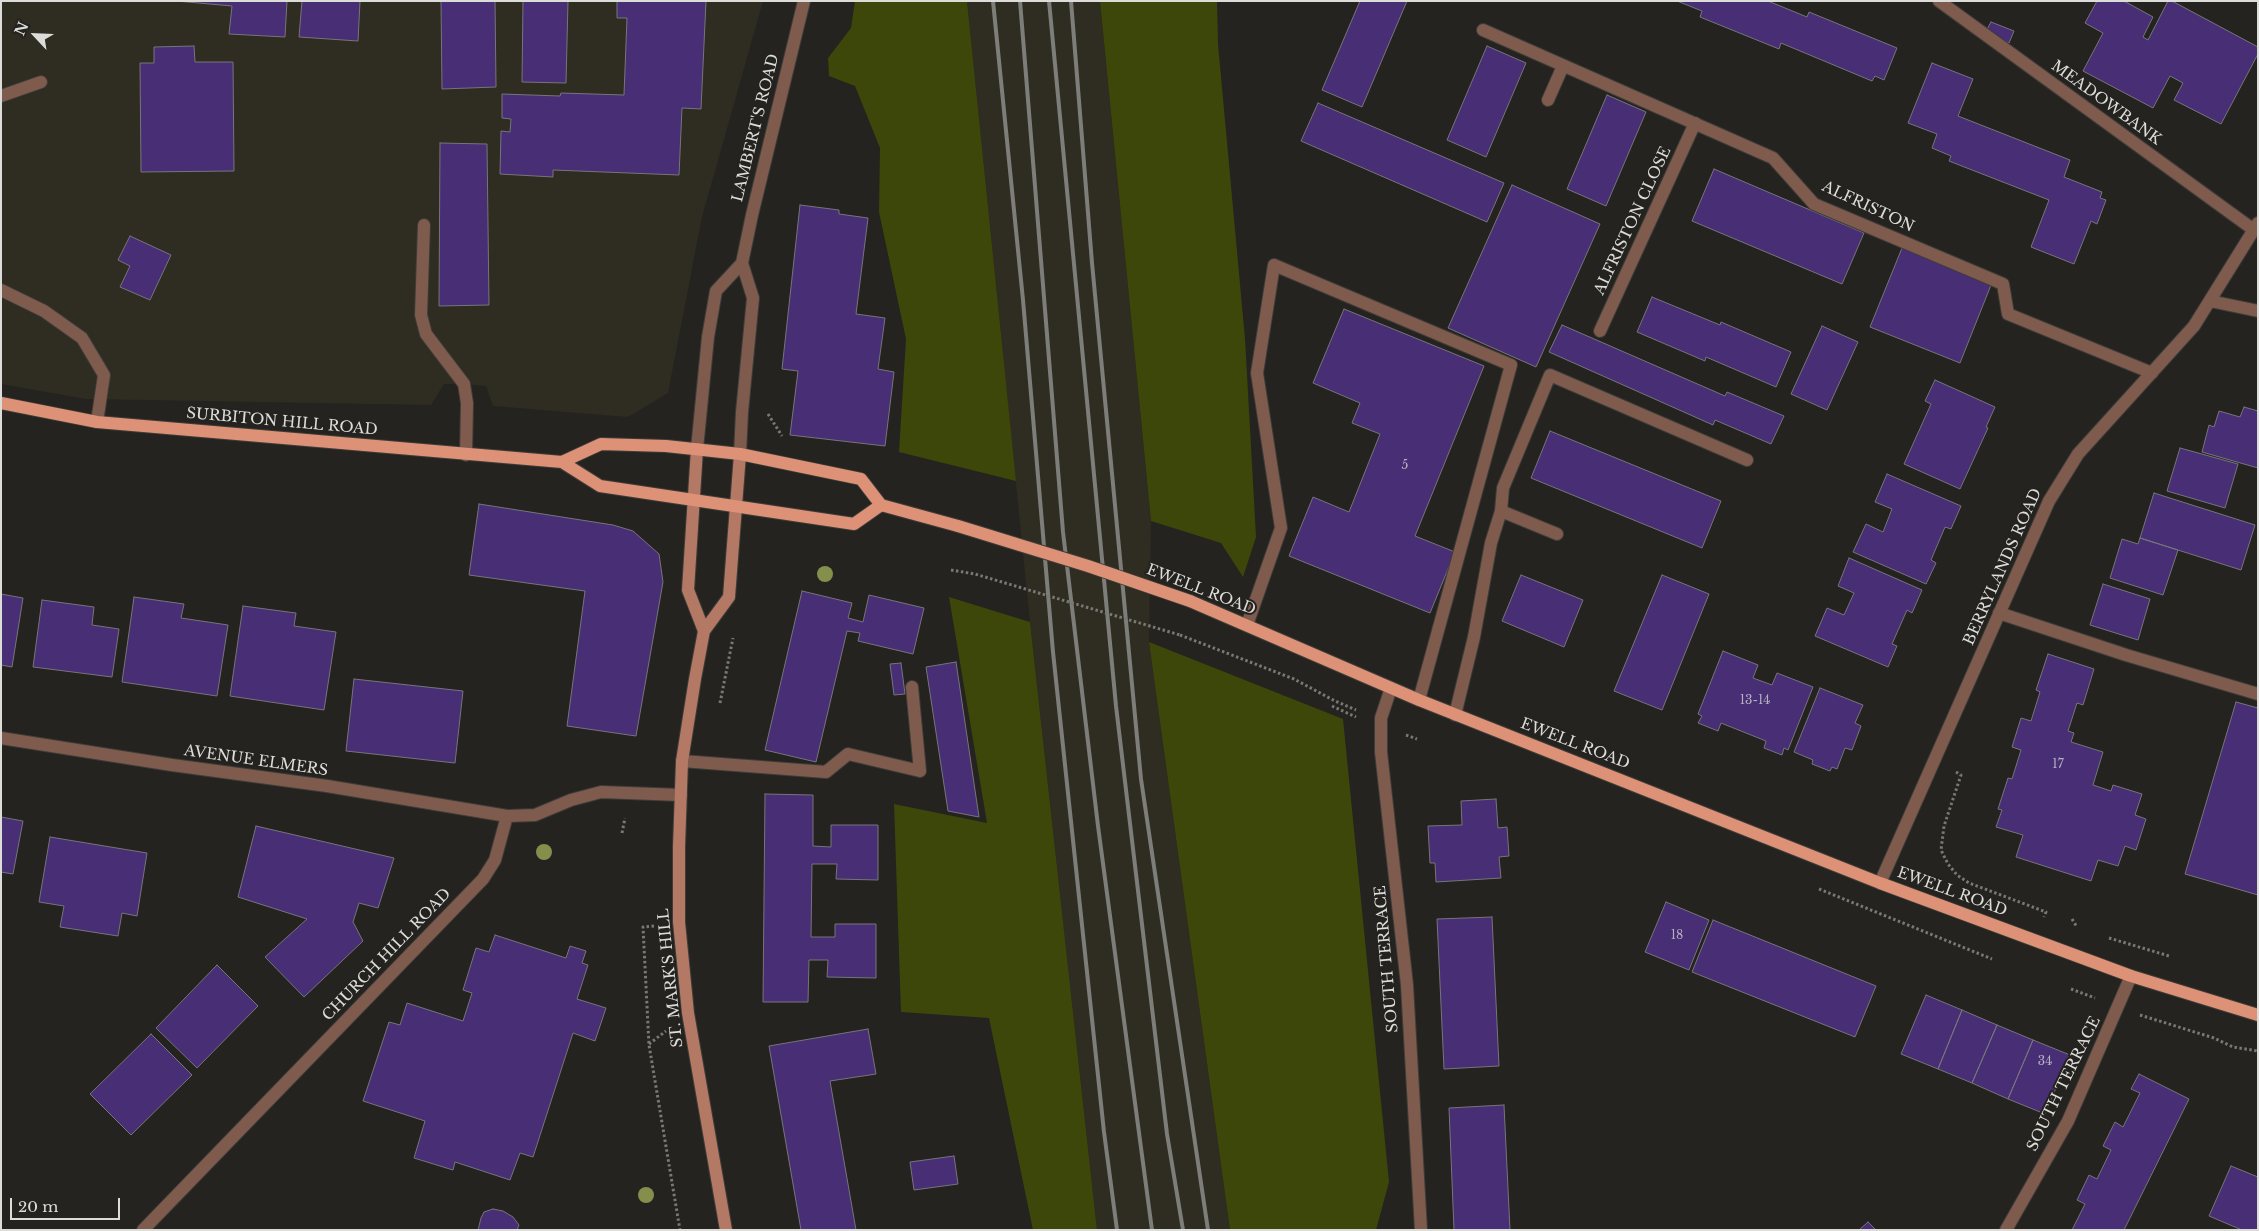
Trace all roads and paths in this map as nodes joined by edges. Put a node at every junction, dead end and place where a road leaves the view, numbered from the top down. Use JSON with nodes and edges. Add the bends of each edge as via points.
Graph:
{"nodes":[{"id":1,"x":804,"y":1,"type":"edge"},
{"id":2,"x":1939,"y":1,"type":"edge"},
{"id":3,"x":1483,"y":30,"type":"dead end"},
{"id":4,"x":1563,"y":66,"type":"junction"},
{"id":5,"x":41,"y":82,"type":"dead end"},
{"id":6,"x":1,"y":96,"type":"edge"},
{"id":7,"x":1548,"y":100,"type":"dead end"},
{"id":8,"x":1695,"y":123,"type":"junction"},
{"id":9,"x":424,"y":225,"type":"dead end"},
{"id":10,"x":2256,"y":227,"type":"edge"},
{"id":11,"x":742,"y":263,"type":"junction"},
{"id":12,"x":1,"y":290,"type":"edge"},
{"id":13,"x":2210,"y":301,"type":"junction"},
{"id":14,"x":2258,"y":311,"type":"edge"},
{"id":15,"x":1600,"y":331,"type":"dead end"},
{"id":16,"x":2152,"y":373,"type":"junction"},
{"id":17,"x":1,"y":403,"type":"edge"},
{"id":18,"x":97,"y":422,"type":"junction"},
{"id":19,"x":697,"y":449,"type":"junction"},
{"id":20,"x":740,"y":454,"type":"junction"},
{"id":21,"x":466,"y":455,"type":"junction"},
{"id":22,"x":1747,"y":460,"type":"dead end"},
{"id":23,"x":562,"y":462,"type":"junction"},
{"id":24,"x":693,"y":500,"type":"junction"},
{"id":25,"x":882,"y":505,"type":"junction"},
{"id":26,"x":736,"y":506,"type":"junction"},
{"id":27,"x":1501,"y":511,"type":"junction"},
{"id":28,"x":1557,"y":534,"type":"dead end"},
{"id":29,"x":951,"y":570,"type":"dead end"},
{"id":30,"x":1999,"y":613,"type":"junction"},
{"id":31,"x":1246,"y":625,"type":"junction"},
{"id":32,"x":735,"y":630,"type":"dead end"},
{"id":33,"x":704,"y":631,"type":"junction"},
{"id":34,"x":912,"y":687,"type":"dead end"},
{"id":35,"x":1391,"y":688,"type":"junction"},
{"id":36,"x":2258,"y":694,"type":"edge"},
{"id":37,"x":1419,"y":700,"type":"junction"},
{"id":38,"x":1335,"y":701,"type":"dead end"},
{"id":39,"x":1332,"y":706,"type":"dead end"},
{"id":40,"x":718,"y":711,"type":"dead end"},
{"id":41,"x":1456,"y":714,"type":"junction"},
{"id":42,"x":1363,"y":721,"type":"dead end"},
{"id":43,"x":1,"y":738,"type":"edge"},
{"id":44,"x":682,"y":761,"type":"junction"},
{"id":45,"x":1961,"y":775,"type":"dead end"},
{"id":46,"x":681,"y":795,"type":"junction"},
{"id":47,"x":507,"y":816,"type":"junction"},
{"id":48,"x":624,"y":821,"type":"dead end"},
{"id":49,"x":622,"y":833,"type":"dead end"},
{"id":50,"x":1880,"y":883,"type":"junction"},
{"id":51,"x":2046,"y":912,"type":"dead end"},
{"id":52,"x":2072,"y":920,"type":"dead end"},
{"id":53,"x":650,"y":926,"type":"dead end"},
{"id":54,"x":2084,"y":930,"type":"dead end"},
{"id":55,"x":2104,"y":936,"type":"dead end"},
{"id":56,"x":2169,"y":956,"type":"dead end"},
{"id":57,"x":2131,"y":976,"type":"junction"},
{"id":58,"x":2071,"y":988,"type":"dead end"},
{"id":59,"x":2119,"y":1007,"type":"junction"},
{"id":60,"x":2258,"y":1015,"type":"edge"},
{"id":61,"x":2258,"y":1050,"type":"edge"},
{"id":62,"x":143,"y":1230,"type":"edge"},
{"id":63,"x":680,"y":1230,"type":"edge"},
{"id":64,"x":726,"y":1230,"type":"edge"},
{"id":65,"x":1421,"y":1230,"type":"edge"},
{"id":66,"x":2006,"y":1230,"type":"edge"}],
"edges":[{"from":1,"to":11,"type":"street","name":"LAMBERT'S ROAD"},
{"from":2,"to":10,"type":"street","name":"MEADOWBANK"},
{"from":3,"to":4,"type":"street","name":"ALFRISTON"},
{"from":4,"to":7,"type":"street"},
{"from":4,"to":8,"type":"street","name":"ALFRISTON"},
{"from":5,"to":6,"type":"street"},
{"from":8,"to":15,"type":"street","name":"ALFRISTON CLOSE"},
{"from":8,"to":16,"type":"street","name":"ALFRISTON","via":[[1772,158],[1814,204],[2003,284],[2008,314]]},
{"from":9,"to":21,"type":"street","via":[[420,315],[426,334],[464,384]]},
{"from":10,"to":13,"type":"street","name":"BERRYLANDS ROAD"},
{"from":11,"to":19,"type":"street","via":[[716,291]]},
{"from":11,"to":20,"type":"street","name":"LAMBERT'S ROAD","via":[[753,298]]},
{"from":12,"to":18,"type":"street","via":[[44,311],[82,338],[104,375]]},
{"from":13,"to":14,"type":"street"},
{"from":13,"to":16,"type":"street","name":"BERRYLANDS ROAD","via":[[2194,326]]},
{"from":16,"to":30,"type":"street","name":"BERRYLANDS ROAD","via":[[2078,454],[2048,501]]},
{"from":17,"to":18,"type":"main road","name":"SURBITON HILL ROAD"},
{"from":18,"to":21,"type":"main road","name":"SURBITON HILL ROAD"},
{"from":19,"to":20,"type":"main road","name":"SURBITON HILL ROAD"},
{"from":19,"to":23,"type":"main road","name":"SURBITON HILL ROAD","via":[[601,444]]},
{"from":19,"to":24,"type":"main road"},
{"from":20,"to":25,"type":"main road","via":[[861,479]]},
{"from":20,"to":26,"type":"main road","name":"ST. MARK'S HILL"},
{"from":21,"to":23,"type":"main road","name":"SURBITON HILL ROAD"},
{"from":22,"to":27,"type":"street","via":[[1550,375],[1503,488]]},
{"from":23,"to":24,"type":"main road","name":"SURBITON HILL ROAD","via":[[600,486]]},
{"from":24,"to":26,"type":"main road","name":"SURBITON HILL ROAD"},
{"from":24,"to":33,"type":"main road","via":[[688,590]]},
{"from":25,"to":26,"type":"main road","via":[[854,524]]},
{"from":25,"to":31,"type":"main road","name":"EWELL ROAD","bridge":true,"via":[[1088,566],[1190,601]]},
{"from":26,"to":33,"type":"main road","name":"ST. MARK'S HILL","via":[[729,597]]},
{"from":27,"to":28,"type":"street"},
{"from":27,"to":41,"type":"street","via":[[1490,544],[1474,637]]},
{"from":29,"to":38,"type":"path","bridge":true,"via":[[1180,634],[1294,679]]},
{"from":30,"to":36,"type":"street","via":[[2126,656]]},
{"from":30,"to":50,"type":"street","name":"BERRYLANDS ROAD"},
{"from":31,"to":35,"type":"main road","name":"EWELL ROAD"},
{"from":31,"to":37,"type":"street","via":[[1281,528],[1257,373],[1274,265],[1511,365]]},
{"from":32,"to":40,"type":"path"},
{"from":33,"to":44,"type":"main road","name":"ST. MARK'S HILL"},
{"from":34,"to":44,"type":"street","via":[[920,771],[848,754],[826,772]]},
{"from":35,"to":37,"type":"main road","name":"EWELL ROAD"},
{"from":35,"to":65,"type":"street","name":"SOUTH TERRACE","via":[[1381,718],[1380,752],[1407,985]]},
{"from":37,"to":41,"type":"main road","name":"EWELL ROAD"},
{"from":39,"to":42,"type":"path"},
{"from":41,"to":50,"type":"main road","name":"EWELL ROAD"},
{"from":43,"to":47,"type":"street","name":"AVENUE ELMERS"},
{"from":44,"to":46,"type":"main road","name":"ST. MARK'S HILL"},
{"from":45,"to":51,"type":"path","via":[[1944,826],[1941,850],[1948,864],[1969,883]]},
{"from":46,"to":47,"type":"street","via":[[601,792],[535,815]]},
{"from":46,"to":64,"type":"main road","name":"ST. MARK'S HILL","via":[[679,922],[682,958],[688,1013]]},
{"from":47,"to":62,"type":"street","name":"CHURCH HILL ROAD","via":[[495,860],[483,879]]},
{"from":48,"to":49,"type":"path"},
{"from":50,"to":57,"type":"main road","name":"EWELL ROAD"},
{"from":52,"to":54,"type":"path","via":[[2075,927]]},
{"from":53,"to":63,"type":"path","name":"ST. MARK'S HILL","via":[[643,927],[649,1045]]},
{"from":55,"to":56,"type":"path"},
{"from":57,"to":59,"type":"street","name":"SOUTH TERRACE"},
{"from":57,"to":60,"type":"main road","name":"EWELL ROAD"},
{"from":58,"to":59,"type":"path"},
{"from":59,"to":61,"type":"path","via":[[2233,1047]]},
{"from":59,"to":66,"type":"street","name":"SOUTH TERRACE","via":[[2068,1121]]}]}
